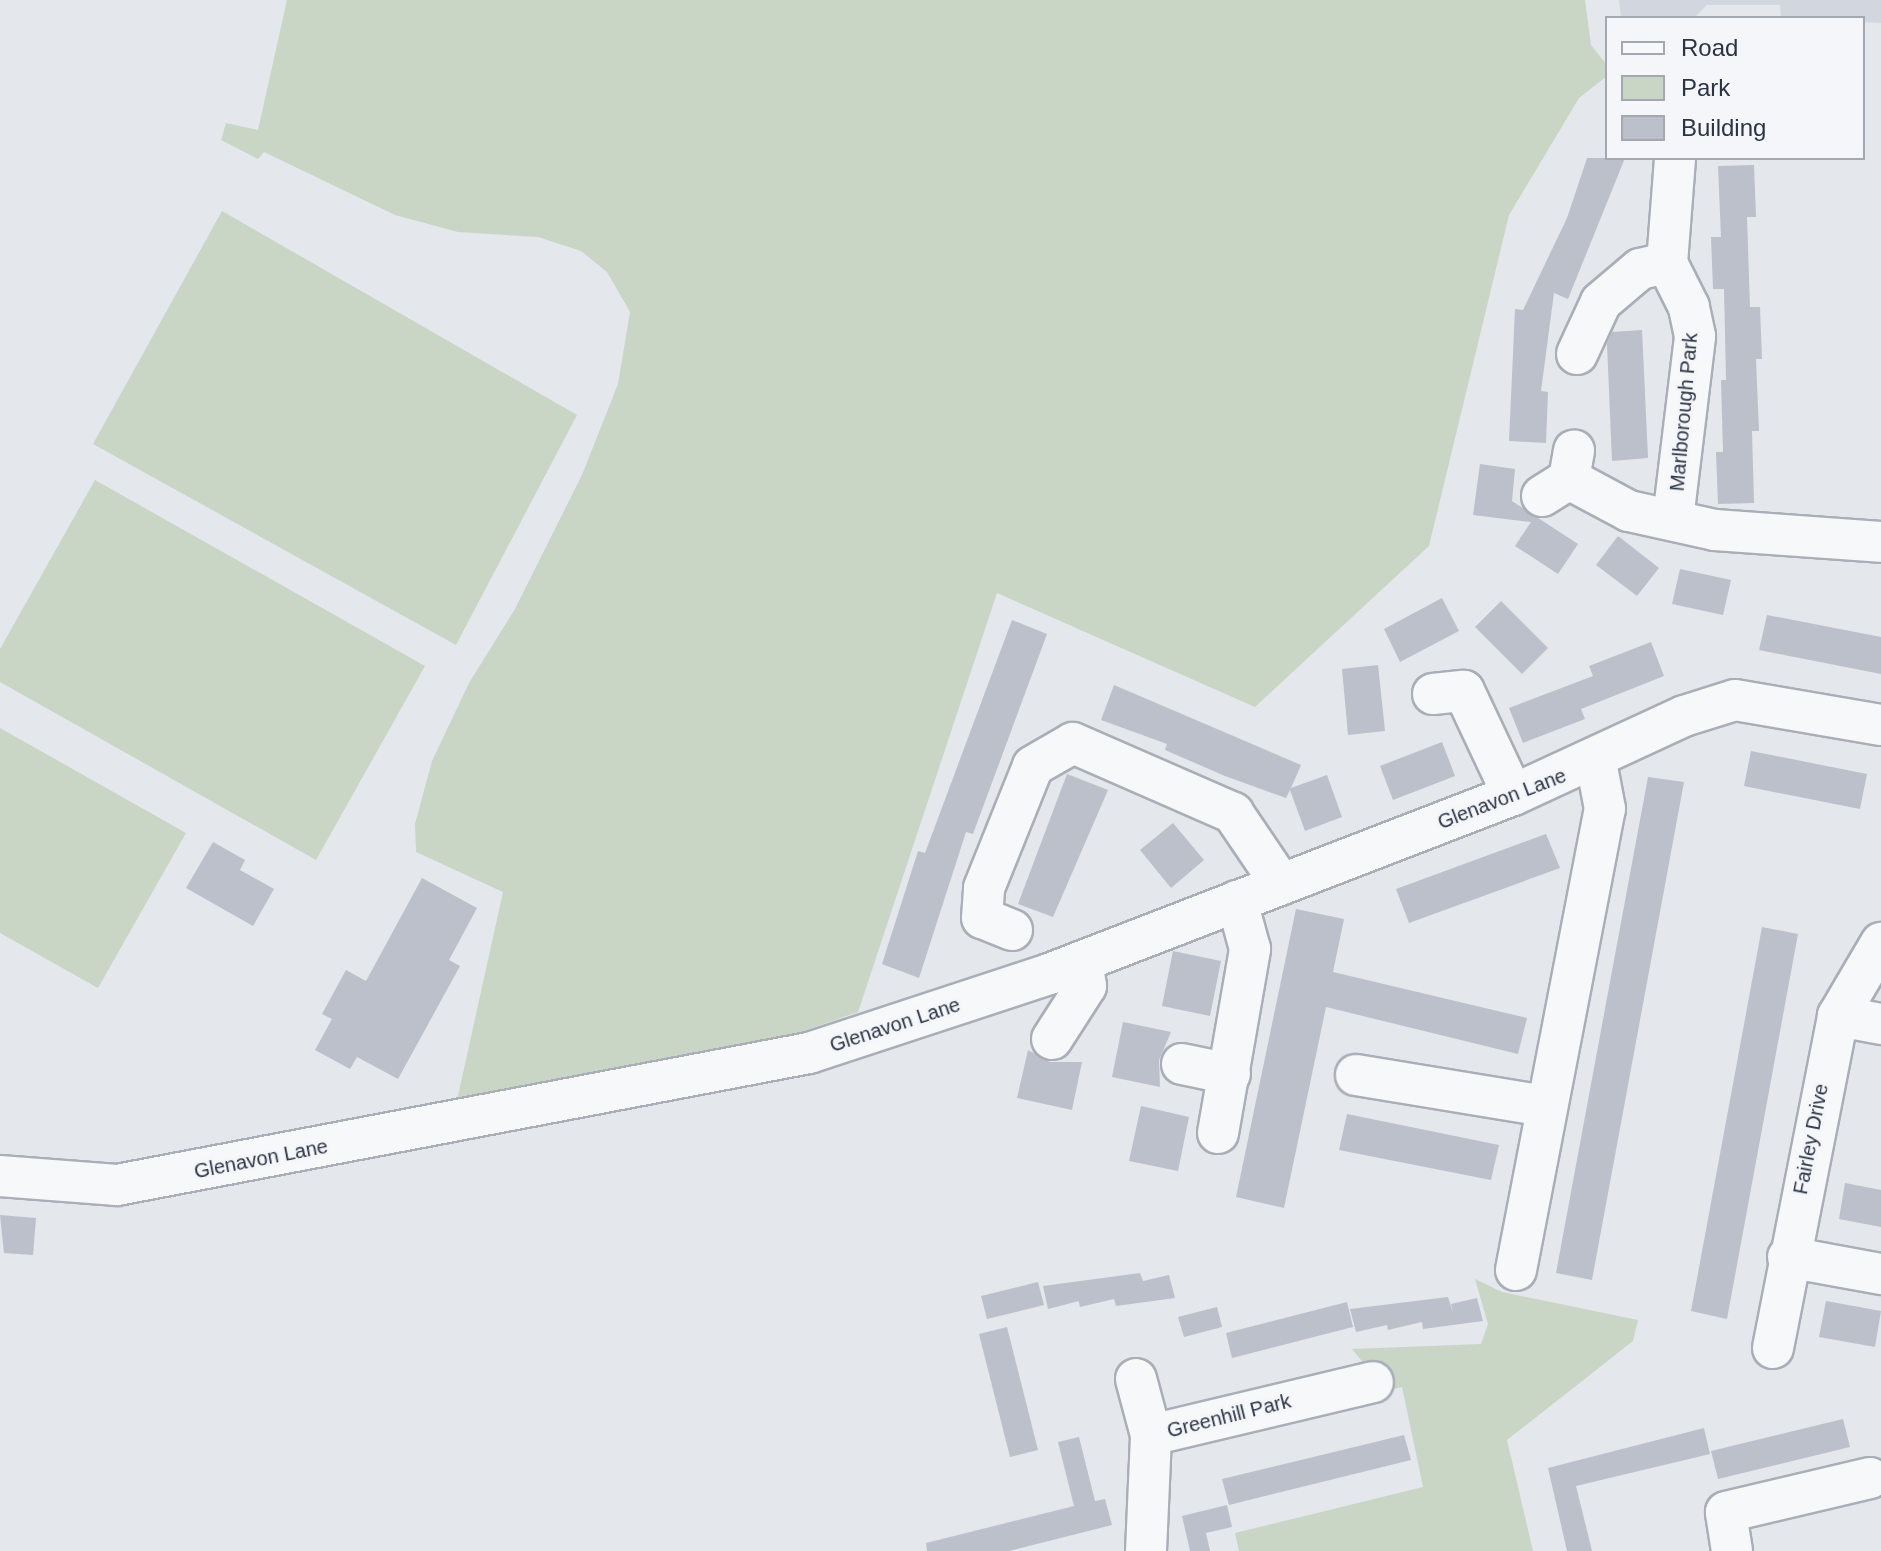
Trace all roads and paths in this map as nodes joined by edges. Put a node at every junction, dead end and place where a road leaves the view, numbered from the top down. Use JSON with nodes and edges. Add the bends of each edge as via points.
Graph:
{"nodes":[{"id":1,"x":1675,"y":160,"type":"edge"},
{"id":2,"x":1667,"y":263,"type":"junction"},
{"id":3,"x":1577,"y":354,"type":"dead end"},
{"id":4,"x":1561,"y":475,"type":"dead end"},
{"id":5,"x":1673,"y":519,"type":"junction"},
{"id":6,"x":1881,"y":542,"type":"edge"},
{"id":7,"x":1433,"y":694,"type":"dead end"},
{"id":8,"x":1881,"y":725,"type":"edge"},
{"id":9,"x":1596,"y":762,"type":"junction"},
{"id":10,"x":1513,"y":795,"type":"junction"},
{"id":11,"x":1281,"y":884,"type":"junction"},
{"id":12,"x":1237,"y":901,"type":"junction"},
{"id":13,"x":1012,"y":930,"type":"dead end"},
{"id":14,"x":1881,"y":943,"type":"edge"},
{"id":15,"x":1082,"y":961,"type":"junction"},
{"id":16,"x":1838,"y":1016,"type":"junction"},
{"id":17,"x":1881,"y":1024,"type":"edge"},
{"id":18,"x":1052,"y":1039,"type":"dead end"},
{"id":19,"x":1182,"y":1064,"type":"dead end"},
{"id":20,"x":1230,"y":1074,"type":"junction"},
{"id":21,"x":1356,"y":1075,"type":"dead end"},
{"id":22,"x":1546,"y":1106,"type":"junction"},
{"id":23,"x":1218,"y":1133,"type":"dead end"},
{"id":24,"x":0,"y":1176,"type":"edge"},
{"id":25,"x":1788,"y":1257,"type":"junction"},
{"id":26,"x":1516,"y":1270,"type":"dead end"},
{"id":27,"x":1881,"y":1274,"type":"edge"},
{"id":28,"x":1773,"y":1348,"type":"dead end"},
{"id":29,"x":1136,"y":1379,"type":"dead end"},
{"id":30,"x":1373,"y":1382,"type":"dead end"},
{"id":31,"x":1151,"y":1435,"type":"junction"},
{"id":32,"x":1870,"y":1478,"type":"dead end"},
{"id":33,"x":1146,"y":1551,"type":"edge"},
{"id":34,"x":1732,"y":1551,"type":"edge"}],
"edges":[{"from":1,"to":2,"type":"street"},
{"from":2,"to":3,"type":"street","via":[[1640,269],[1601,302]]},
{"from":2,"to":5,"type":"street","name":"Marlborough Park","via":[[1689,307],[1695,336]]},
{"from":4,"to":5,"type":"street","name":"Marlborough Park","via":[[1629,511]]},
{"from":5,"to":6,"type":"street","name":"Marlborough Park","via":[[1715,530]]},
{"from":7,"to":10,"type":"street","via":[[1464,691]]},
{"from":8,"to":9,"type":"street","name":"Glenavon Lane","via":[[1745,700],[1684,716]]},
{"from":9,"to":10,"type":"street","name":"Glenavon Lane"},
{"from":9,"to":22,"type":"street","via":[[1605,809]]},
{"from":10,"to":11,"type":"street","name":"Glenavon Lane"},
{"from":11,"to":12,"type":"street","name":"Glenavon Lane"},
{"from":11,"to":13,"type":"street","via":[[1233,813],[1073,743],[1033,766],[984,888],[982,918]]},
{"from":12,"to":15,"type":"street","name":"Glenavon Lane"},
{"from":12,"to":20,"type":"street","via":[[1250,949]]},
{"from":14,"to":16,"type":"street","name":"Fairley Drive"},
{"from":15,"to":18,"type":"street","via":[[1086,986]]},
{"from":15,"to":24,"type":"street","name":"Glenavon Lane","via":[[809,1053],[117,1185]]},
{"from":16,"to":17,"type":"street"},
{"from":16,"to":25,"type":"street","name":"Fairley Drive"},
{"from":19,"to":20,"type":"street"},
{"from":20,"to":23,"type":"street"},
{"from":21,"to":22,"type":"street"},
{"from":22,"to":26,"type":"street"},
{"from":25,"to":27,"type":"street"},
{"from":25,"to":28,"type":"street","name":"Fairley Drive"},
{"from":29,"to":31,"type":"street"},
{"from":30,"to":31,"type":"street","name":"Greenhill Park"},
{"from":31,"to":33,"type":"street","name":"Greenhill Park"},
{"from":32,"to":34,"type":"street","via":[[1726,1512]]}]}
